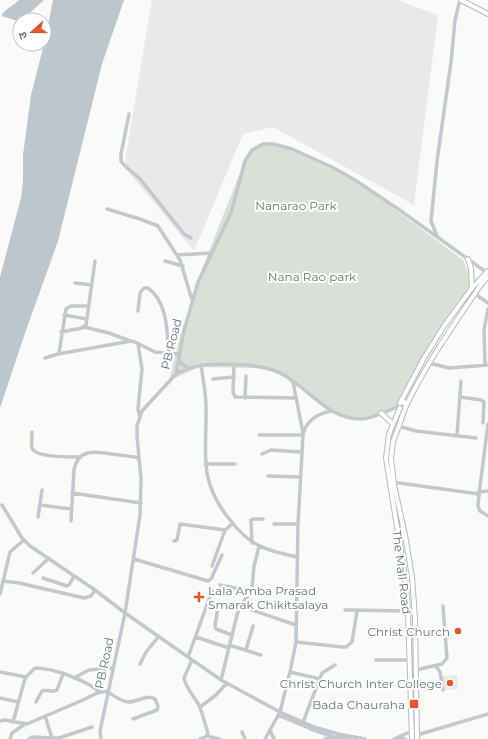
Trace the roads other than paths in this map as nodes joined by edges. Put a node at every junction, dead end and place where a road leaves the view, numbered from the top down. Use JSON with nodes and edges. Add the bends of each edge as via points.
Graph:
{"nodes":[{"id":1,"x":460,"y":0,"type":"edge"},
{"id":2,"x":467,"y":1,"type":"edge"},
{"id":3,"x":488,"y":14,"type":"edge"},
{"id":4,"x":129,"y":114,"type":"dead end"},
{"id":5,"x":107,"y":209,"type":"dead end"},
{"id":6,"x":431,"y":221,"type":"junction"},
{"id":7,"x":420,"y":225,"type":"junction"},
{"id":8,"x":438,"y":237,"type":"junction"},
{"id":9,"x":190,"y":238,"type":"dead end"},
{"id":10,"x":212,"y":253,"type":"junction"},
{"id":11,"x":177,"y":255,"type":"junction"},
{"id":12,"x":468,"y":259,"type":"junction"},
{"id":13,"x":95,"y":261,"type":"dead end"},
{"id":14,"x":165,"y":261,"type":"dead end"},
{"id":15,"x":183,"y":266,"type":"junction"},
{"id":16,"x":487,"y":272,"type":"edge"},
{"id":17,"x":488,"y":277,"type":"edge"},
{"id":18,"x":75,"y":283,"type":"dead end"},
{"id":19,"x":92,"y":284,"type":"junction"},
{"id":20,"x":472,"y":288,"type":"junction"},
{"id":21,"x":475,"y":294,"type":"junction"},
{"id":22,"x":193,"y":302,"type":"junction"},
{"id":23,"x":488,"y":303,"type":"edge"},
{"id":24,"x":89,"y":306,"type":"junction"},
{"id":25,"x":488,"y":310,"type":"edge"},
{"id":26,"x":138,"y":311,"type":"dead end"},
{"id":27,"x":64,"y":315,"type":"junction"},
{"id":28,"x":87,"y":319,"type":"junction"},
{"id":29,"x":84,"y":327,"type":"junction"},
{"id":30,"x":61,"y":332,"type":"junction"},
{"id":31,"x":130,"y":341,"type":"junction"},
{"id":32,"x":138,"y":344,"type":"junction"},
{"id":33,"x":59,"y":354,"type":"junction"},
{"id":34,"x":170,"y":354,"type":"junction"},
{"id":35,"x":179,"y":356,"type":"junction"},
{"id":36,"x":45,"y":358,"type":"dead end"},
{"id":37,"x":429,"y":363,"type":"junction"},
{"id":38,"x":202,"y":365,"type":"junction"},
{"id":39,"x":234,"y":365,"type":"junction"},
{"id":40,"x":486,"y":365,"type":"edge"},
{"id":41,"x":188,"y":368,"type":"junction"},
{"id":42,"x":176,"y":374,"type":"junction"},
{"id":43,"x":246,"y":376,"type":"dead end"},
{"id":44,"x":234,"y":377,"type":"junction"},
{"id":45,"x":213,"y":379,"type":"dead end"},
{"id":46,"x":461,"y":381,"type":"dead end"},
{"id":47,"x":292,"y":382,"type":"junction"},
{"id":48,"x":460,"y":397,"type":"junction"},
{"id":49,"x":245,"y":398,"type":"junction"},
{"id":50,"x":296,"y":398,"type":"junction"},
{"id":51,"x":402,"y":406,"type":"junction"},
{"id":52,"x":331,"y":411,"type":"junction"},
{"id":53,"x":381,"y":413,"type":"junction"},
{"id":54,"x":140,"y":417,"type":"junction"},
{"id":55,"x":483,"y":423,"type":"dead end"},
{"id":56,"x":393,"y":424,"type":"junction"},
{"id":57,"x":488,"y":424,"type":"edge"},
{"id":58,"x":398,"y":426,"type":"junction"},
{"id":59,"x":32,"y":432,"type":"dead end"},
{"id":60,"x":303,"y":434,"type":"junction"},
{"id":61,"x":259,"y":435,"type":"dead end"},
{"id":62,"x":457,"y":435,"type":"junction"},
{"id":63,"x":476,"y":438,"type":"dead end"},
{"id":64,"x":301,"y":452,"type":"junction"},
{"id":65,"x":262,"y":454,"type":"dead end"},
{"id":66,"x":80,"y":457,"type":"junction"},
{"id":67,"x":139,"y":458,"type":"junction"},
{"id":68,"x":205,"y":464,"type":"junction"},
{"id":69,"x":235,"y":464,"type":"dead end"},
{"id":70,"x":268,"y":476,"type":"dead end"},
{"id":71,"x":299,"y":477,"type":"junction"},
{"id":72,"x":392,"y":482,"type":"junction"},
{"id":73,"x":42,"y":490,"type":"dead end"},
{"id":74,"x":488,"y":491,"type":"edge"},
{"id":75,"x":72,"y":493,"type":"junction"},
{"id":76,"x":479,"y":493,"type":"junction"},
{"id":77,"x":141,"y":503,"type":"junction"},
{"id":78,"x":2,"y":505,"type":"dead end"},
{"id":79,"x":40,"y":505,"type":"junction"},
{"id":80,"x":71,"y":510,"type":"junction"},
{"id":81,"x":488,"y":516,"type":"edge"},
{"id":82,"x":38,"y":517,"type":"dead end"},
{"id":83,"x":264,"y":520,"type":"dead end"},
{"id":84,"x":70,"y":522,"type":"dead end"},
{"id":85,"x":233,"y":524,"type":"junction"},
{"id":86,"x":274,"y":524,"type":"dead end"},
{"id":87,"x":298,"y":524,"type":"junction"},
{"id":88,"x":225,"y":530,"type":"junction"},
{"id":89,"x":24,"y":540,"type":"junction"},
{"id":90,"x":174,"y":541,"type":"dead end"},
{"id":91,"x":252,"y":543,"type":"junction"},
{"id":92,"x":259,"y":547,"type":"junction"},
{"id":93,"x":222,"y":555,"type":"dead end"},
{"id":94,"x":297,"y":557,"type":"junction"},
{"id":95,"x":49,"y":558,"type":"junction"},
{"id":96,"x":134,"y":559,"type":"junction"},
{"id":97,"x":212,"y":566,"type":"dead end"},
{"id":98,"x":33,"y":573,"type":"dead end"},
{"id":99,"x":74,"y":576,"type":"junction"},
{"id":100,"x":405,"y":577,"type":"junction"},
{"id":101,"x":412,"y":577,"type":"junction"},
{"id":102,"x":43,"y":578,"type":"dead end"},
{"id":103,"x":4,"y":581,"type":"junction"},
{"id":104,"x":220,"y":585,"type":"dead end"},
{"id":105,"x":95,"y":590,"type":"junction"},
{"id":106,"x":212,"y":591,"type":"dead end"},
{"id":107,"x":251,"y":591,"type":"junction"},
{"id":108,"x":0,"y":594,"type":"edge"},
{"id":109,"x":240,"y":606,"type":"junction"},
{"id":110,"x":443,"y":606,"type":"dead end"},
{"id":111,"x":218,"y":608,"type":"dead end"},
{"id":112,"x":345,"y":610,"type":"dead end"},
{"id":113,"x":357,"y":611,"type":"junction"},
{"id":114,"x":408,"y":612,"type":"junction"},
{"id":115,"x":125,"y":613,"type":"junction"},
{"id":116,"x":296,"y":625,"type":"junction"},
{"id":117,"x":253,"y":626,"type":"dead end"},
{"id":118,"x":232,"y":635,"type":"junction"},
{"id":119,"x":159,"y":636,"type":"junction"},
{"id":120,"x":196,"y":637,"type":"junction"},
{"id":121,"x":296,"y":642,"type":"junction"},
{"id":122,"x":229,"y":647,"type":"junction"},
{"id":123,"x":246,"y":650,"type":"junction"},
{"id":124,"x":261,"y":655,"type":"dead end"},
{"id":125,"x":190,"y":659,"type":"junction"},
{"id":126,"x":376,"y":660,"type":"dead end"},
{"id":127,"x":410,"y":660,"type":"junction"},
{"id":128,"x":140,"y":664,"type":"dead end"},
{"id":129,"x":335,"y":665,"type":"dead end"},
{"id":130,"x":436,"y":666,"type":"junction"},
{"id":131,"x":112,"y":668,"type":"junction"},
{"id":132,"x":416,"y":670,"type":"junction"},
{"id":133,"x":0,"y":672,"type":"edge"},
{"id":134,"x":290,"y":672,"type":"junction"},
{"id":135,"x":63,"y":674,"type":"junction"},
{"id":136,"x":26,"y":677,"type":"junction"},
{"id":137,"x":74,"y":678,"type":"junction"},
{"id":138,"x":320,"y":679,"type":"junction"},
{"id":139,"x":221,"y":680,"type":"junction"},
{"id":140,"x":227,"y":683,"type":"junction"},
{"id":141,"x":443,"y":690,"type":"dead end"},
{"id":142,"x":100,"y":692,"type":"junction"},
{"id":143,"x":108,"y":692,"type":"junction"},
{"id":144,"x":0,"y":698,"type":"edge"},
{"id":145,"x":18,"y":702,"type":"junction"},
{"id":146,"x":36,"y":702,"type":"dead end"},
{"id":147,"x":200,"y":707,"type":"junction"},
{"id":148,"x":279,"y":714,"type":"junction"},
{"id":149,"x":488,"y":714,"type":"edge"},
{"id":150,"x":46,"y":716,"type":"junction"},
{"id":151,"x":133,"y":719,"type":"dead end"},
{"id":152,"x":0,"y":721,"type":"edge"},
{"id":153,"x":13,"y":722,"type":"junction"},
{"id":154,"x":302,"y":722,"type":"junction"},
{"id":155,"x":25,"y":724,"type":"junction"},
{"id":156,"x":92,"y":727,"type":"dead end"},
{"id":157,"x":270,"y":730,"type":"junction"},
{"id":158,"x":412,"y":731,"type":"junction"},
{"id":159,"x":242,"y":732,"type":"dead end"},
{"id":160,"x":207,"y":736,"type":"junction"},
{"id":161,"x":334,"y":737,"type":"junction"},
{"id":162,"x":417,"y":737,"type":"edge"},
{"id":163,"x":52,"y":738,"type":"junction"},
{"id":164,"x":10,"y":739,"type":"edge"},
{"id":165,"x":29,"y":739,"type":"edge"},
{"id":166,"x":101,"y":739,"type":"edge"},
{"id":167,"x":200,"y":739,"type":"edge"},
{"id":168,"x":219,"y":739,"type":"edge"},
{"id":169,"x":245,"y":739,"type":"edge"},
{"id":170,"x":265,"y":739,"type":"edge"},
{"id":171,"x":274,"y":739,"type":"edge"},
{"id":172,"x":325,"y":739,"type":"edge"},
{"id":173,"x":349,"y":739,"type":"edge"},
{"id":174,"x":365,"y":739,"type":"edge"},
{"id":175,"x":394,"y":739,"type":"edge"},
{"id":176,"x":405,"y":739,"type":"edge"},
{"id":177,"x":412,"y":739,"type":"edge"}],
"edges":[{"from":1,"to":2,"type":"main road"},
{"from":1,"to":6,"type":"street","via":[[455,20]]},
{"from":2,"to":3,"type":"main road"},
{"from":4,"to":9,"type":"street","via":[[121,160]]},
{"from":5,"to":11,"type":"street","via":[[154,224],[160,228]]},
{"from":6,"to":7,"type":"street"},
{"from":6,"to":8,"type":"street"},
{"from":7,"to":8,"type":"street","name":"PB Road"},
{"from":7,"to":10,"type":"street","name":"PB Road","via":[[332,167],[292,149],[267,143],[255,147],[248,155],[232,213]]},
{"from":8,"to":12,"type":"street","name":"PB Road"},
{"from":10,"to":11,"type":"street"},
{"from":10,"to":22,"type":"street","name":"PB Road","via":[[198,282]]},
{"from":11,"to":15,"type":"street"},
{"from":12,"to":16,"type":"street","name":"PB Road"},
{"from":12,"to":20,"type":"main road"},
{"from":13,"to":19,"type":"street"},
{"from":14,"to":15,"type":"street"},
{"from":15,"to":22,"type":"street"},
{"from":16,"to":20,"type":"main road","name":"The Mall Road"},
{"from":17,"to":21,"type":"main road","name":"The Mall Road"},
{"from":18,"to":19,"type":"street"},
{"from":19,"to":24,"type":"street"},
{"from":20,"to":51,"type":"main road","name":"The Mall Road","via":[[424,358]]},
{"from":21,"to":23,"type":"street"},
{"from":21,"to":37,"type":"main road","name":"The Mall Road"},
{"from":22,"to":35,"type":"street","name":"PB Road"},
{"from":24,"to":27,"type":"street","via":[[69,306]]},
{"from":24,"to":28,"type":"street"},
{"from":25,"to":40,"type":"street","via":[[484,330]]},
{"from":26,"to":34,"type":"street","via":[[140,293],[144,288],[148,288],[157,296],[162,309]]},
{"from":27,"to":28,"type":"street"},
{"from":27,"to":30,"type":"street"},
{"from":28,"to":29,"type":"street"},
{"from":29,"to":30,"type":"street"},
{"from":29,"to":31,"type":"street"},
{"from":30,"to":33,"type":"street"},
{"from":31,"to":32,"type":"street"},
{"from":31,"to":33,"type":"street"},
{"from":32,"to":34,"type":"street","via":[[154,352]]},
{"from":32,"to":54,"type":"street","via":[[142,369],[138,409]]},
{"from":33,"to":36,"type":"street"},
{"from":34,"to":35,"type":"street"},
{"from":35,"to":41,"type":"street","via":[[182,364]]},
{"from":35,"to":42,"type":"street","name":"PB Road"},
{"from":37,"to":40,"type":"street","via":[[449,368]]},
{"from":37,"to":51,"type":"main road","name":"The Mall Road"},
{"from":38,"to":39,"type":"street"},
{"from":38,"to":41,"type":"street"},
{"from":38,"to":68,"type":"street","via":[[206,408]]},
{"from":39,"to":44,"type":"street"},
{"from":39,"to":47,"type":"street","via":[[266,368]]},
{"from":41,"to":42,"type":"street"},
{"from":42,"to":54,"type":"street","name":"PB Road","via":[[142,411]]},
{"from":43,"to":49,"type":"street"},
{"from":44,"to":45,"type":"street"},
{"from":44,"to":49,"type":"street","via":[[234,396]]},
{"from":46,"to":48,"type":"street"},
{"from":47,"to":50,"type":"street"},
{"from":47,"to":52,"type":"street"},
{"from":48,"to":55,"type":"street","via":[[483,401]]},
{"from":48,"to":62,"type":"street"},
{"from":49,"to":50,"type":"street"},
{"from":50,"to":60,"type":"street"},
{"from":51,"to":53,"type":"street"},
{"from":51,"to":56,"type":"main road","name":"The Mall Road"},
{"from":51,"to":58,"type":"main road","name":"The Mall Road"},
{"from":52,"to":53,"type":"street","via":[[360,419]]},
{"from":52,"to":60,"type":"street","via":[[309,420]]},
{"from":53,"to":56,"type":"main road"},
{"from":54,"to":67,"type":"street","name":"PB Road","via":[[137,436]]},
{"from":56,"to":72,"type":"main road","name":"The Mall Road","via":[[386,451]]},
{"from":57,"to":76,"type":"street"},
{"from":58,"to":62,"type":"street","via":[[416,431]]},
{"from":58,"to":72,"type":"main road","name":"The Mall Road","via":[[392,450]]},
{"from":59,"to":66,"type":"street","via":[[32,448],[35,453]]},
{"from":60,"to":61,"type":"street"},
{"from":60,"to":64,"type":"street"},
{"from":62,"to":63,"type":"street"},
{"from":64,"to":65,"type":"street","via":[[271,450]]},
{"from":64,"to":71,"type":"street"},
{"from":66,"to":67,"type":"street","via":[[95,451]]},
{"from":66,"to":75,"type":"street","via":[[75,464]]},
{"from":67,"to":77,"type":"street","name":"PB Road"},
{"from":68,"to":69,"type":"street"},
{"from":68,"to":85,"type":"street","via":[[214,497]]},
{"from":70,"to":71,"type":"street"},
{"from":71,"to":87,"type":"street"},
{"from":72,"to":76,"type":"street"},
{"from":72,"to":100,"type":"main road","name":"The Mall Road"},
{"from":72,"to":101,"type":"main road","name":"The Mall Road"},
{"from":73,"to":79,"type":"street"},
{"from":74,"to":76,"type":"street"},
{"from":75,"to":77,"type":"street"},
{"from":75,"to":80,"type":"street"},
{"from":76,"to":81,"type":"street","via":[[479,509]]},
{"from":77,"to":96,"type":"street","name":"PB Road"},
{"from":78,"to":89,"type":"street"},
{"from":79,"to":80,"type":"street"},
{"from":79,"to":82,"type":"street"},
{"from":80,"to":84,"type":"street"},
{"from":83,"to":91,"type":"street","via":[[251,520]]},
{"from":85,"to":88,"type":"street"},
{"from":85,"to":91,"type":"street"},
{"from":86,"to":87,"type":"street"},
{"from":87,"to":94,"type":"street"},
{"from":88,"to":90,"type":"street","via":[[180,524],[177,540]]},
{"from":88,"to":97,"type":"street"},
{"from":89,"to":95,"type":"street"},
{"from":89,"to":103,"type":"street","via":[[10,552]]},
{"from":91,"to":92,"type":"street"},
{"from":92,"to":94,"type":"street"},
{"from":92,"to":107,"type":"street"},
{"from":93,"to":96,"type":"street","via":[[208,581]]},
{"from":94,"to":116,"type":"street"},
{"from":95,"to":98,"type":"street"},
{"from":95,"to":99,"type":"street"},
{"from":96,"to":115,"type":"street","name":"PB Road"},
{"from":99,"to":102,"type":"street","via":[[67,586]]},
{"from":99,"to":105,"type":"street"},
{"from":100,"to":101,"type":"street"},
{"from":100,"to":114,"type":"main road","name":"The Mall Road"},
{"from":101,"to":132,"type":"main road","name":"The Mall Road"},
{"from":103,"to":105,"type":"street","via":[[84,598],[91,596]]},
{"from":103,"to":108,"type":"street"},
{"from":104,"to":107,"type":"street"},
{"from":105,"to":115,"type":"street"},
{"from":106,"to":120,"type":"street"},
{"from":107,"to":109,"type":"street"},
{"from":109,"to":116,"type":"street"},
{"from":109,"to":118,"type":"street"},
{"from":110,"to":130,"type":"street","via":[[447,658]]},
{"from":111,"to":118,"type":"street","via":[[216,629]]},
{"from":112,"to":113,"type":"street"},
{"from":113,"to":114,"type":"street"},
{"from":113,"to":121,"type":"street","via":[[352,642],[346,647]]},
{"from":114,"to":127,"type":"main road","name":"The Mall Road"},
{"from":115,"to":119,"type":"street"},
{"from":115,"to":131,"type":"street","name":"PB Road"},
{"from":116,"to":121,"type":"street"},
{"from":117,"to":123,"type":"street"},
{"from":118,"to":122,"type":"street"},
{"from":119,"to":125,"type":"street"},
{"from":119,"to":128,"type":"street"},
{"from":120,"to":122,"type":"street"},
{"from":120,"to":125,"type":"street"},
{"from":121,"to":134,"type":"street"},
{"from":122,"to":123,"type":"street"},
{"from":122,"to":139,"type":"street"},
{"from":123,"to":124,"type":"street"},
{"from":125,"to":139,"type":"street"},
{"from":125,"to":147,"type":"street","via":[[184,678],[188,690]]},
{"from":126,"to":127,"type":"street"},
{"from":127,"to":158,"type":"main road","name":"The Mall Road"},
{"from":129,"to":138,"type":"street","via":[[323,672]]},
{"from":130,"to":132,"type":"street"},
{"from":130,"to":141,"type":"street","via":[[440,672]]},
{"from":131,"to":137,"type":"street","via":[[88,670]]},
{"from":131,"to":143,"type":"street","name":"PB Road"},
{"from":132,"to":162,"type":"main road","name":"The Mall Road"},
{"from":133,"to":136,"type":"street"},
{"from":134,"to":138,"type":"street"},
{"from":134,"to":148,"type":"street"},
{"from":135,"to":136,"type":"street","via":[[37,668]]},
{"from":135,"to":137,"type":"street"},
{"from":135,"to":146,"type":"street","via":[[57,690],[42,691]]},
{"from":136,"to":145,"type":"street"},
{"from":137,"to":142,"type":"street"},
{"from":138,"to":154,"type":"street"},
{"from":139,"to":140,"type":"street"},
{"from":140,"to":147,"type":"street"},
{"from":140,"to":148,"type":"street"},
{"from":142,"to":143,"type":"street"},
{"from":142,"to":150,"type":"street"},
{"from":143,"to":151,"type":"street","via":[[126,702],[150,697],[155,699],[157,710]]},
{"from":143,"to":166,"type":"street","name":"PB Road","via":[[100,731]]},
{"from":144,"to":145,"type":"street"},
{"from":145,"to":153,"type":"street"},
{"from":147,"to":160,"type":"street"},
{"from":148,"to":154,"type":"street"},
{"from":148,"to":157,"type":"street"},
{"from":148,"to":161,"type":"street","via":[[311,730]]},
{"from":149,"to":162,"type":"street"},
{"from":150,"to":155,"type":"street"},
{"from":150,"to":163,"type":"street"},
{"from":152,"to":153,"type":"street"},
{"from":153,"to":155,"type":"street"},
{"from":154,"to":174,"type":"street","via":[[338,734]]},
{"from":155,"to":164,"type":"street","via":[[12,733]]},
{"from":156,"to":163,"type":"street"},
{"from":157,"to":170,"type":"street"},
{"from":157,"to":171,"type":"street"},
{"from":158,"to":175,"type":"street"},
{"from":158,"to":177,"type":"main road","name":"The Mall Road"},
{"from":159,"to":169,"type":"street"},
{"from":160,"to":167,"type":"street"},
{"from":160,"to":168,"type":"street"},
{"from":161,"to":172,"type":"street"},
{"from":161,"to":173,"type":"street"},
{"from":163,"to":165,"type":"street"},
{"from":175,"to":176,"type":"street"}]}
